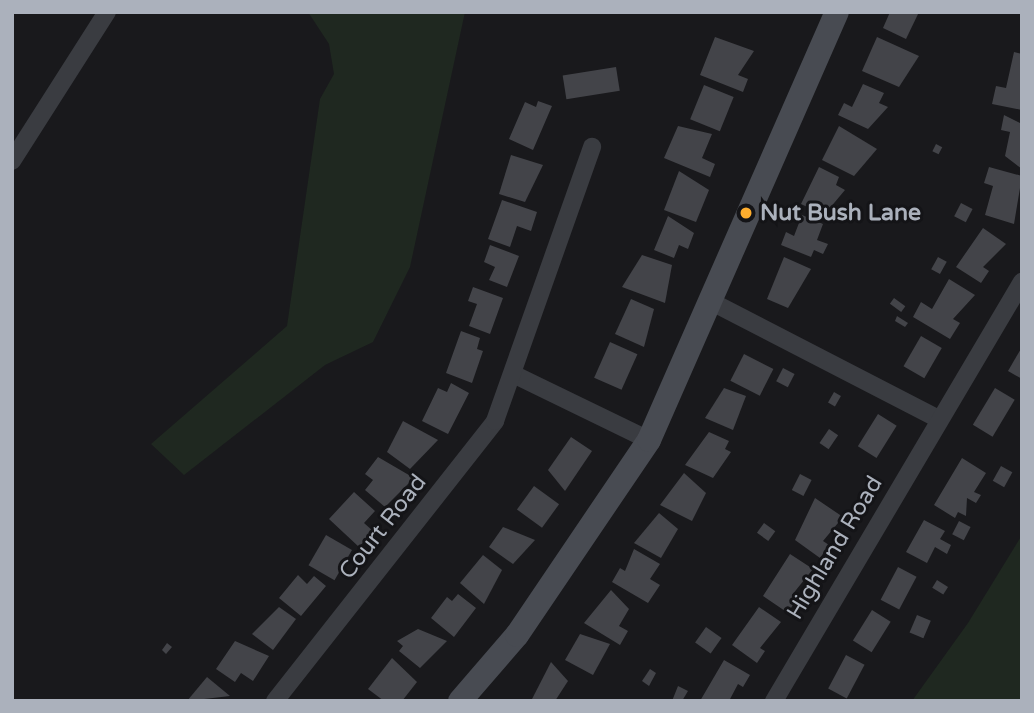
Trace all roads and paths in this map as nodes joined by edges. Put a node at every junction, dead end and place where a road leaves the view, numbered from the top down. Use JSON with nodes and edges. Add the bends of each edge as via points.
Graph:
{"nodes":[{"id":1,"x":107,"y":12,"type":"edge"},
{"id":2,"x":837,"y":12,"type":"edge"},
{"id":3,"x":592,"y":147,"type":"dead end"},
{"id":4,"x":12,"y":161,"type":"edge"},
{"id":5,"x":1022,"y":282,"type":"edge"},
{"id":6,"x":708,"y":300,"type":"junction"},
{"id":7,"x":515,"y":375,"type":"junction"},
{"id":8,"x":939,"y":419,"type":"junction"},
{"id":9,"x":649,"y":440,"type":"junction"},
{"id":10,"x":275,"y":701,"type":"edge"},
{"id":11,"x":460,"y":701,"type":"edge"},
{"id":12,"x":774,"y":701,"type":"edge"}],
"edges":[{"from":1,"to":4,"type":"street"},
{"from":2,"to":6,"type":"street"},
{"from":3,"to":7,"type":"street","name":"Court Road"},
{"from":5,"to":8,"type":"street","name":"Highland Road"},
{"from":6,"to":8,"type":"street"},
{"from":6,"to":9,"type":"street"},
{"from":7,"to":9,"type":"street"},
{"from":7,"to":10,"type":"street","name":"Court Road","via":[[495,421]]},
{"from":8,"to":12,"type":"street","name":"Highland Road"},
{"from":9,"to":11,"type":"street","via":[[517,635]]}]}
